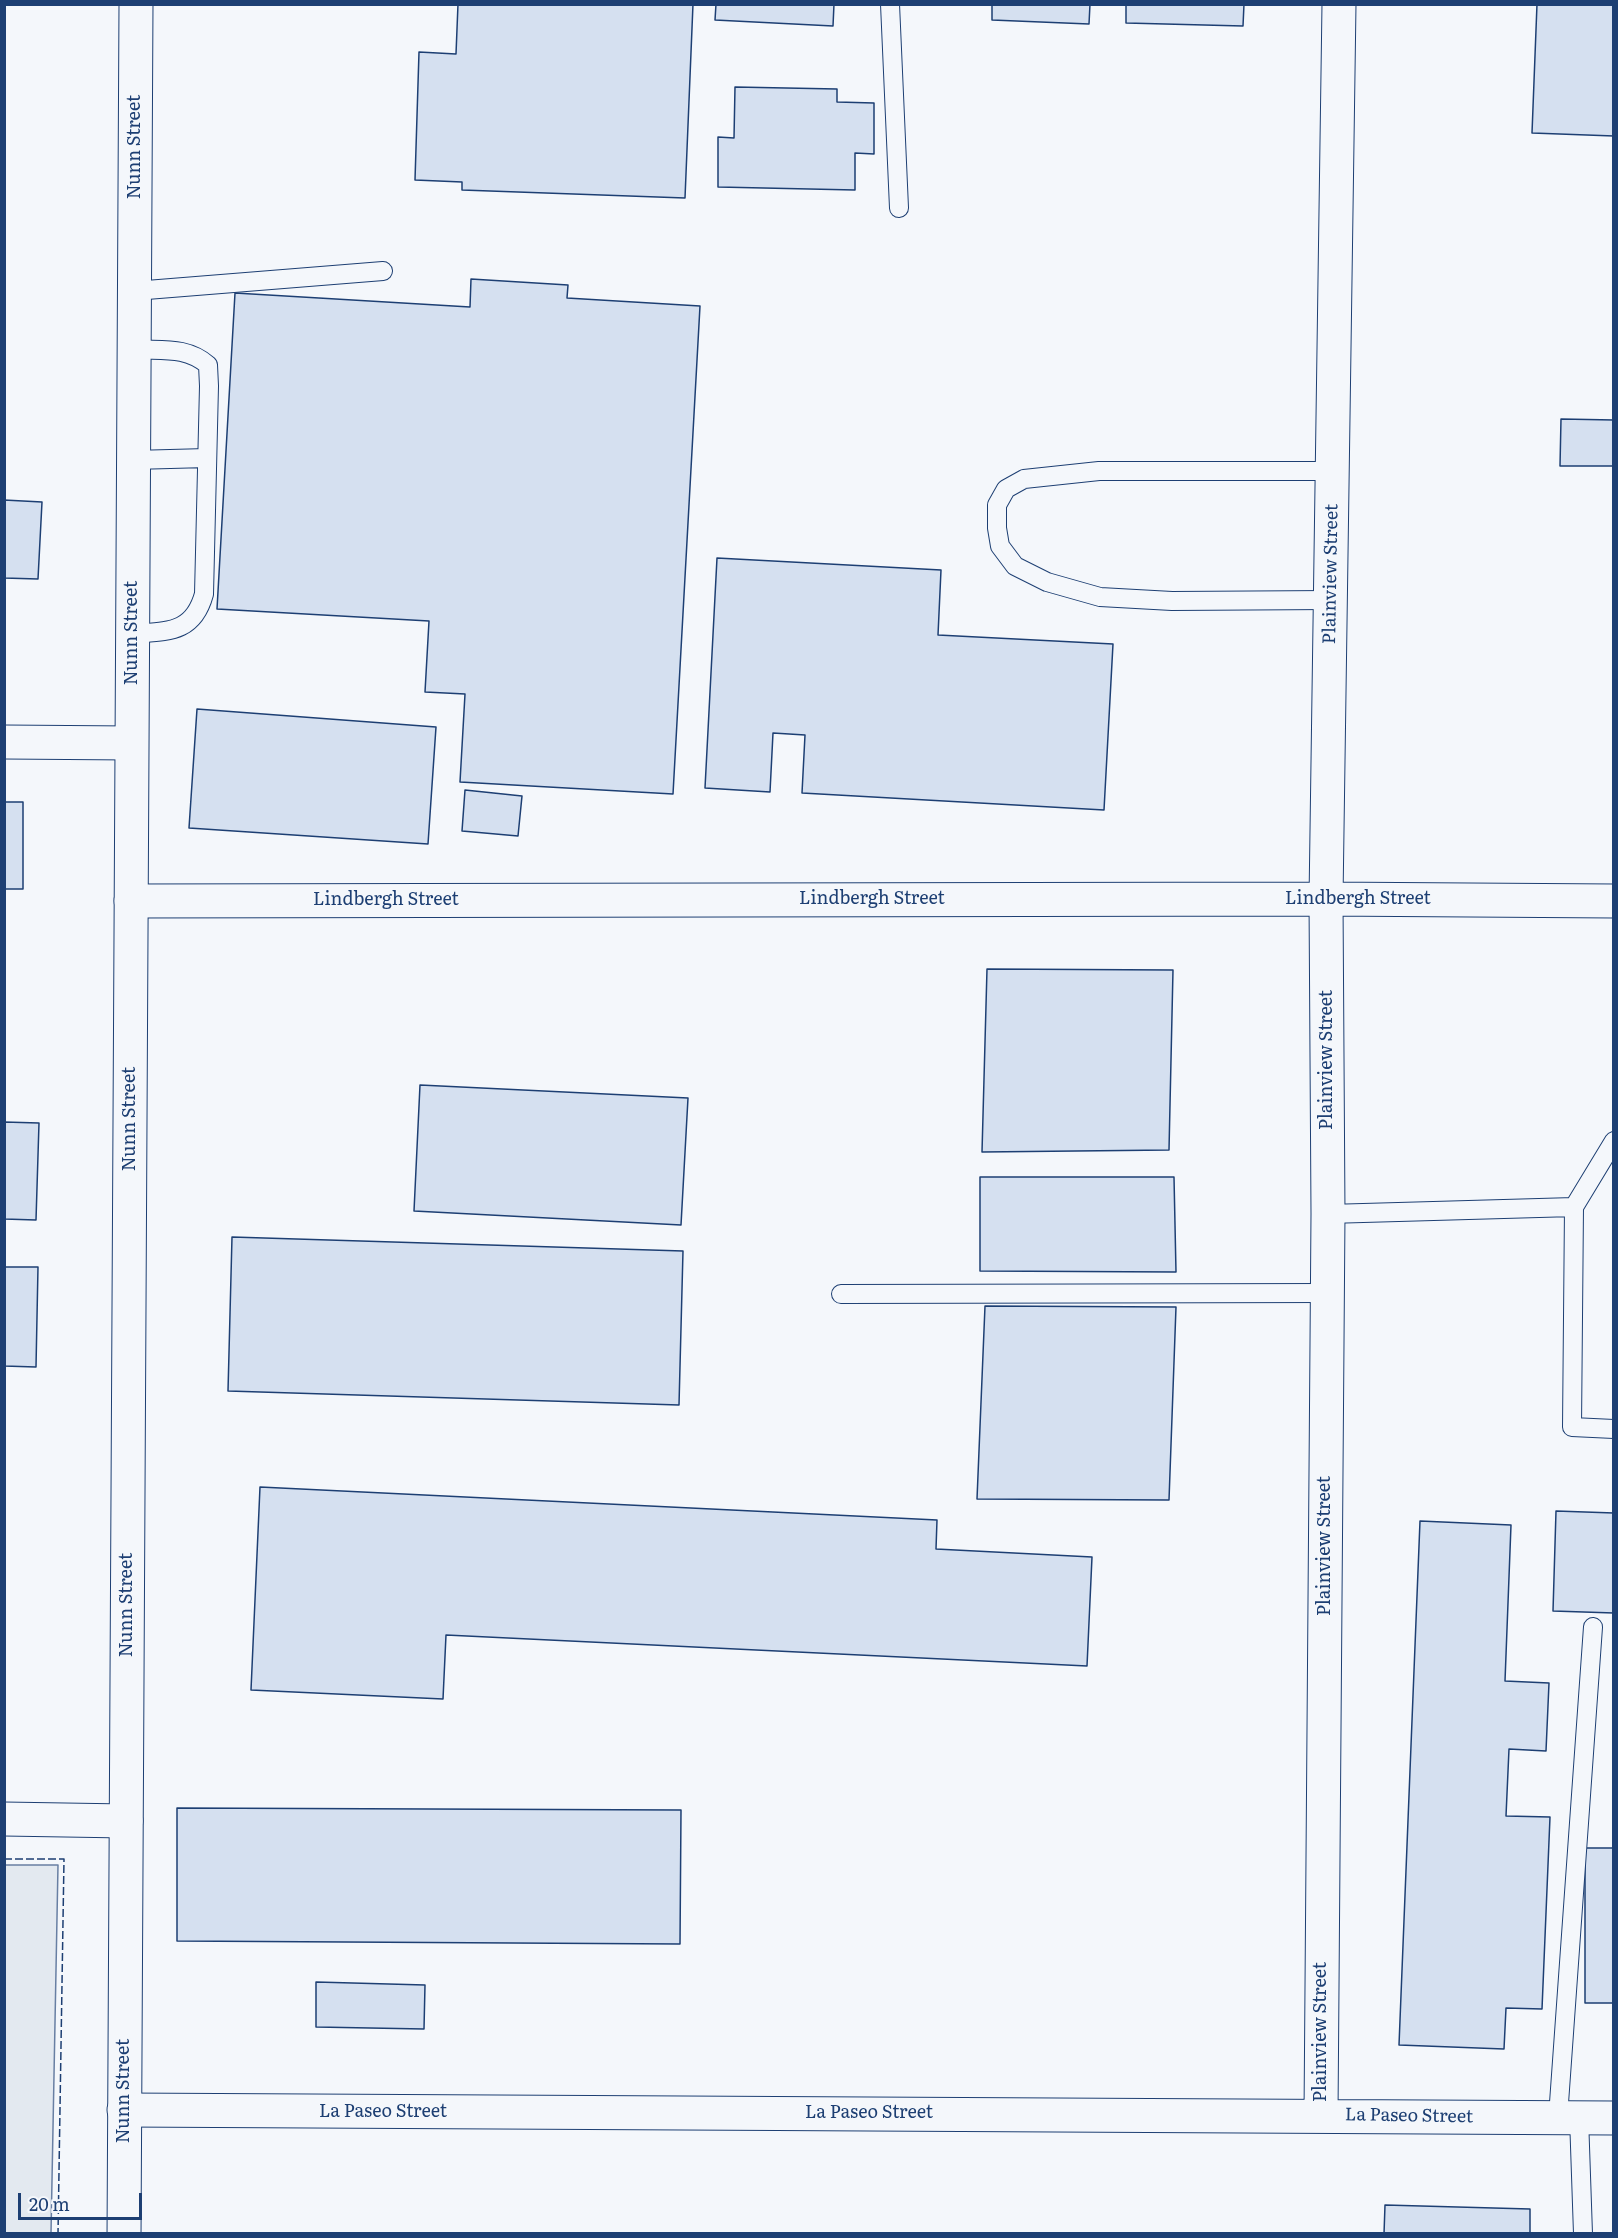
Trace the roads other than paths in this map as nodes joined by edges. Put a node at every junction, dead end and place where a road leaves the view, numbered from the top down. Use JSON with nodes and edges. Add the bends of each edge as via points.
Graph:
{"nodes":[{"id":1,"x":136,"y":4,"type":"edge"},
{"id":2,"x":890,"y":4,"type":"edge"},
{"id":3,"x":1339,"y":4,"type":"edge"},
{"id":4,"x":899,"y":208,"type":"dead end"},
{"id":5,"x":383,"y":271,"type":"dead end"},
{"id":6,"x":134,"y":291,"type":"junction"},
{"id":7,"x":134,"y":349,"type":"junction"},
{"id":8,"x":207,"y":458,"type":"junction"},
{"id":9,"x":133,"y":460,"type":"junction"},
{"id":10,"x":1332,"y":471,"type":"junction"},
{"id":11,"x":1330,"y":600,"type":"junction"},
{"id":12,"x":132,"y":634,"type":"junction"},
{"id":13,"x":4,"y":742,"type":"edge"},
{"id":14,"x":131,"y":743,"type":"junction"},
{"id":15,"x":1326,"y":899,"type":"junction"},
{"id":16,"x":131,"y":901,"type":"junction"},
{"id":17,"x":1614,"y":901,"type":"edge"},
{"id":18,"x":1614,"y":1142,"type":"edge"},
{"id":19,"x":1574,"y":1207,"type":"junction"},
{"id":20,"x":1328,"y":1214,"type":"junction"},
{"id":21,"x":1328,"y":1293,"type":"junction"},
{"id":22,"x":842,"y":1294,"type":"dead end"},
{"id":23,"x":1614,"y":1428,"type":"edge"},
{"id":24,"x":1593,"y":1627,"type":"dead end"},
{"id":25,"x":4,"y":1819,"type":"edge"},
{"id":26,"x":126,"y":1821,"type":"junction"},
{"id":27,"x":124,"y":2110,"type":"junction"},
{"id":28,"x":1321,"y":2115,"type":"junction"},
{"id":29,"x":1568,"y":2117,"type":"junction"},
{"id":30,"x":1614,"y":2118,"type":"edge"},
{"id":31,"x":124,"y":2234,"type":"edge"},
{"id":32,"x":1583,"y":2234,"type":"edge"}],
"edges":[{"from":1,"to":6,"type":"street","name":"Nunn Street"},
{"from":2,"to":4,"type":"lane"},
{"from":3,"to":10,"type":"street","name":"Plainview Street"},
{"from":5,"to":6,"type":"lane"},
{"from":6,"to":7,"type":"street","name":"Nunn Street"},
{"from":7,"to":8,"type":"lane","via":[[187,352],[208,365]]},
{"from":7,"to":9,"type":"street","name":"Nunn Street"},
{"from":8,"to":9,"type":"lane"},
{"from":8,"to":12,"type":"lane","via":[[201,608],[178,630]]},
{"from":9,"to":12,"type":"street","name":"Nunn Street"},
{"from":10,"to":11,"type":"street","name":"Plainview Street"},
{"from":10,"to":11,"type":"lane","via":[[1100,471],[1024,479],[1006,489],[997,506],[1000,546],[1015,566],[1047,582],[1100,597],[1172,601]]},
{"from":11,"to":15,"type":"street","name":"Plainview Street"},
{"from":12,"to":14,"type":"street","name":"Nunn Street"},
{"from":13,"to":14,"type":"street"},
{"from":14,"to":16,"type":"street","name":"Nunn Street"},
{"from":15,"to":16,"type":"street","name":"Lindbergh Street"},
{"from":15,"to":17,"type":"street","name":"Lindbergh Street"},
{"from":15,"to":20,"type":"street","name":"Plainview Street"},
{"from":16,"to":26,"type":"street","name":"Nunn Street"},
{"from":18,"to":19,"type":"lane"},
{"from":19,"to":20,"type":"lane"},
{"from":19,"to":23,"type":"lane","via":[[1572,1427]]},
{"from":20,"to":21,"type":"street","name":"Plainview Street"},
{"from":21,"to":22,"type":"lane"},
{"from":21,"to":28,"type":"street","name":"Plainview Street"},
{"from":24,"to":29,"type":"lane"},
{"from":25,"to":26,"type":"street"},
{"from":26,"to":27,"type":"street","name":"Nunn Street"},
{"from":27,"to":28,"type":"street","name":"La Paseo Street"},
{"from":27,"to":31,"type":"street","name":"Nunn Street"},
{"from":28,"to":29,"type":"street","name":"La Paseo Street"},
{"from":29,"to":30,"type":"street","name":"La Paseo Street"},
{"from":29,"to":32,"type":"lane"}]}
